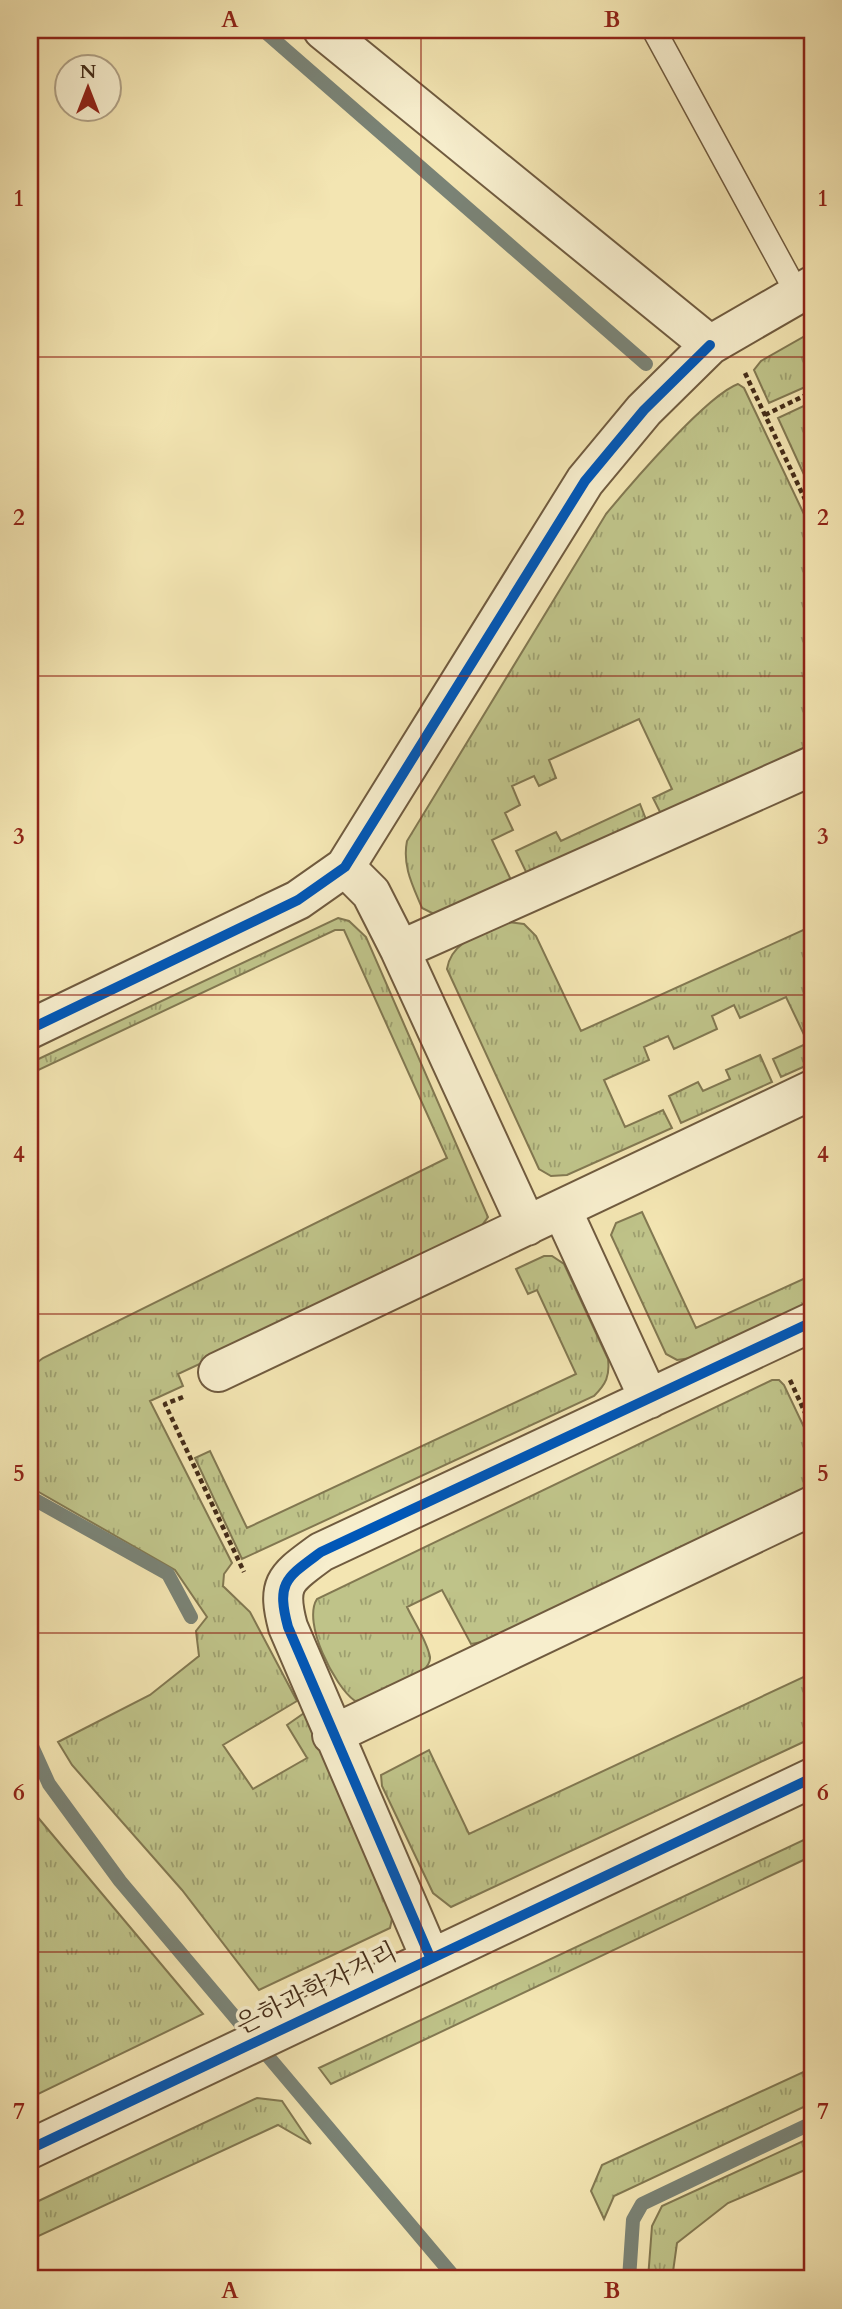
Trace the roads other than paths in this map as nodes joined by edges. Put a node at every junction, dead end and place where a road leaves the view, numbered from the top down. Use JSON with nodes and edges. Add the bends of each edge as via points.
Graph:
{"nodes":[{"id":1,"x":323,"y":30,"type":"edge"},
{"id":2,"x":654,"y":30,"type":"edge"},
{"id":3,"x":804,"y":289,"type":"edge"},
{"id":4,"x":726,"y":356,"type":"junction"},
{"id":5,"x":812,"y":766,"type":"edge"},
{"id":6,"x":345,"y":867,"type":"junction"},
{"id":7,"x":400,"y":950,"type":"junction"},
{"id":8,"x":30,"y":1029,"type":"edge"},
{"id":9,"x":812,"y":1090,"type":"edge"},
{"id":10,"x":562,"y":1210,"type":"junction"},
{"id":11,"x":527,"y":1226,"type":"junction"},
{"id":12,"x":812,"y":1322,"type":"edge"},
{"id":13,"x":218,"y":1372,"type":"road end"},
{"id":14,"x":649,"y":1399,"type":"junction"},
{"id":15,"x":812,"y":1506,"type":"edge"},
{"id":16,"x":332,"y":1735,"type":"junction"},
{"id":17,"x":812,"y":1778,"type":"edge"},
{"id":18,"x":430,"y":1957,"type":"junction"},
{"id":19,"x":30,"y":2149,"type":"edge"}],
"edges":[{"from":1,"to":4,"type":"street"},
{"from":2,"to":3,"type":"lane"},
{"from":3,"to":4,"type":"street"},
{"from":4,"to":6,"type":"street","via":[[644,410],[585,481]]},
{"from":5,"to":7,"type":"street"},
{"from":6,"to":7,"type":"street","via":[[371,893]]},
{"from":6,"to":8,"type":"street","via":[[298,900]]},
{"from":7,"to":11,"type":"street"},
{"from":9,"to":10,"type":"street"},
{"from":10,"to":11,"type":"street"},
{"from":10,"to":14,"type":"street"},
{"from":11,"to":13,"type":"street"},
{"from":12,"to":14,"type":"street"},
{"from":14,"to":16,"type":"street","via":[[321,1552],[291,1574],[281,1599],[285,1618]]},
{"from":15,"to":16,"type":"street"},
{"from":16,"to":18,"type":"street"},
{"from":17,"to":18,"type":"street","name":"은하과학자거리"},
{"from":18,"to":19,"type":"street","name":"은하과학자거리"}]}
